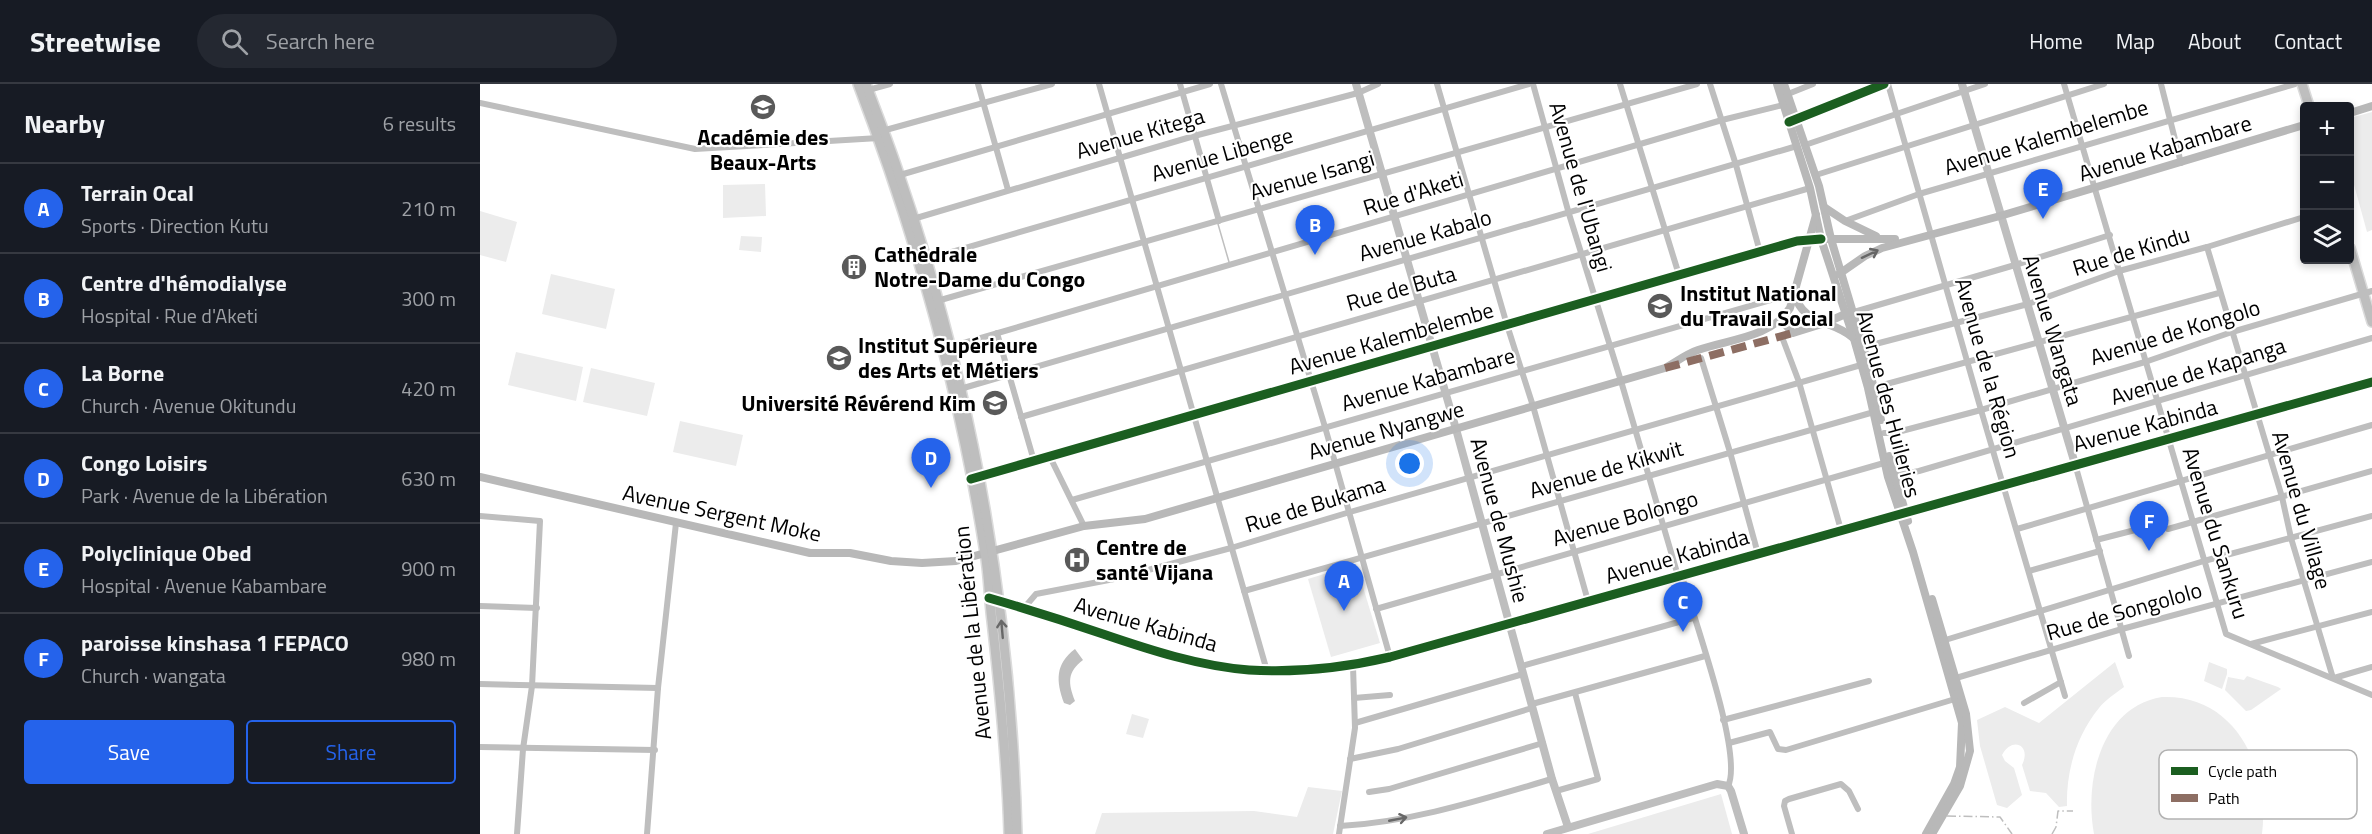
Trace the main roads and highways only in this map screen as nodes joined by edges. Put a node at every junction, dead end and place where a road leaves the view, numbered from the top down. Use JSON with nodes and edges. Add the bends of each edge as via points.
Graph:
{"nodes":[{"id":1,"x":858,"y":84,"type":"edge"},
{"id":2,"x":1777,"y":84,"type":"edge"},
{"id":3,"x":1784,"y":84,"type":"edge"},
{"id":4,"x":2302,"y":84,"type":"edge"},
{"id":5,"x":867,"y":87,"type":"edge"},
{"id":6,"x":2307,"y":102,"type":"edge"},
{"id":7,"x":2372,"y":106,"type":"edge"},
{"id":8,"x":2354,"y":111,"type":"edge"},
{"id":9,"x":1792,"y":121,"type":"junction"},
{"id":10,"x":2300,"y":126,"type":"edge"},
{"id":11,"x":881,"y":134,"type":"junction"},
{"id":12,"x":1801,"y":146,"type":"junction"},
{"id":13,"x":1824,"y":207,"type":"junction"},
{"id":14,"x":1816,"y":215,"type":"junction"},
{"id":15,"x":1879,"y":238,"type":"junction"},
{"id":16,"x":1821,"y":239,"type":"junction"},
{"id":17,"x":1831,"y":239,"type":"junction"},
{"id":18,"x":1895,"y":239,"type":"road end"},
{"id":19,"x":922,"y":260,"type":"junction"},
{"id":20,"x":2354,"y":260,"type":"edge"},
{"id":21,"x":1838,"y":275,"type":"junction"},
{"id":22,"x":2368,"y":292,"type":"edge"},
{"id":23,"x":1795,"y":293,"type":"junction"},
{"id":24,"x":1850,"y":312,"type":"junction"},
{"id":25,"x":1781,"y":320,"type":"junction"},
{"id":26,"x":2372,"y":322,"type":"edge"},
{"id":27,"x":1825,"y":323,"type":"junction"},
{"id":28,"x":1854,"y":339,"type":"junction"},
{"id":29,"x":1872,"y":388,"type":"junction"},
{"id":30,"x":480,"y":477,"type":"edge"},
{"id":31,"x":976,"y":478,"type":"junction"},
{"id":32,"x":1904,"y":514,"type":"junction"},
{"id":33,"x":989,"y":553,"type":"junction"},
{"id":34,"x":1942,"y":641,"type":"junction"},
{"id":35,"x":1009,"y":834,"type":"edge"},
{"id":36,"x":1017,"y":834,"type":"edge"},
{"id":37,"x":1926,"y":834,"type":"edge"},
{"id":38,"x":1932,"y":834,"type":"edge"}],
"edges":[{"from":1,"to":11,"type":"main road","name":"Avenue de la Libération"},
{"from":2,"to":9,"type":"main road","name":"Avenue des Huileries"},
{"from":3,"to":9,"type":"main road","name":"Avenue des Huileries"},
{"from":4,"to":6,"type":"main road"},
{"from":5,"to":11,"type":"main road","name":"Avenue de la Libération"},
{"from":7,"to":8,"type":"main road"},
{"from":9,"to":12,"type":"main road","name":"Avenue des Huileries"},
{"from":21,"to":10,"type":"main road","name":"Avenue Kabambare","one_way":true,"via":[[1865,256],[1910,240]]},
{"from":11,"to":19,"type":"main road","name":"Avenue de la Libération"},
{"from":11,"to":19,"type":"main road","name":"Avenue de la Libération","via":[[900,174]]},
{"from":12,"to":13,"type":"main road","name":"Avenue des Huileries"},
{"from":12,"to":14,"type":"main road","name":"Avenue des Huileries"},
{"from":13,"to":15,"type":"main road"},
{"from":13,"to":17,"type":"main road","name":"Avenue des Huileries"},
{"from":14,"to":16,"type":"main road","name":"Avenue des Huileries"},
{"from":14,"to":23,"type":"main road"},
{"from":15,"to":17,"type":"main road","name":"Avenue Kalembelembe"},
{"from":15,"to":18,"type":"main road","name":"Avenue Kalembelembe"},
{"from":16,"to":17,"type":"main road","name":"Avenue Kalembelembe"},
{"from":16,"to":21,"type":"main road","name":"Avenue des Huileries"},
{"from":17,"to":21,"type":"main road","name":"Avenue des Huileries"},
{"from":19,"to":31,"type":"main road","name":"Avenue de la Libération"},
{"from":19,"to":31,"type":"main road","name":"Avenue de la Libération","via":[[950,347]]},
{"from":20,"to":22,"type":"main road"},
{"from":21,"to":24,"type":"main road","name":"Avenue des Huileries"},
{"from":22,"to":26,"type":"main road"},
{"from":23,"to":25,"type":"main road"},
{"from":23,"to":27,"type":"main road","via":[[1801,310]]},
{"from":24,"to":27,"type":"main road"},
{"from":24,"to":28,"type":"main road","name":"Avenue des Huileries"},
{"from":24,"to":29,"type":"main road","name":"Avenue des Huileries","via":[[1864,347]]},
{"from":25,"to":27,"type":"main road","via":[[1793,333]]},
{"from":25,"to":33,"type":"main road","name":"Avenue Nyangwe","via":[[1761,332],[1691,353],[1665,368],[1621,381],[1136,521],[1084,526]]},
{"from":27,"to":28,"type":"main road"},
{"from":28,"to":29,"type":"main road","name":"Avenue des Huileries"},
{"from":29,"to":32,"type":"main road","name":"Avenue des Huileries"},
{"from":29,"to":32,"type":"main road","name":"Avenue des Huileries","via":[[1884,463]]},
{"from":30,"to":33,"type":"main road","name":"Avenue Sergent Moke","via":[[816,553],[850,553],[922,563],[956,561]]},
{"from":31,"to":33,"type":"main road","name":"Avenue de la Libération"},
{"from":32,"to":34,"type":"main road","name":"Avenue des Huileries"},
{"from":33,"to":35,"type":"main road","name":"Avenue de la Libération","via":[[989,598],[1004,731]]},
{"from":36,"to":33,"type":"main road","name":"Avenue de la Libération","one_way":true,"via":[[1016,776],[999,600]]},
{"from":34,"to":37,"type":"main road","name":"Avenue des Huileries","via":[[1963,731],[1960,767],[1954,784]]},
{"from":34,"to":38,"type":"main road","name":"Avenue des Huileries","via":[[1968,721],[1970,751],[1959,786]]}]}
